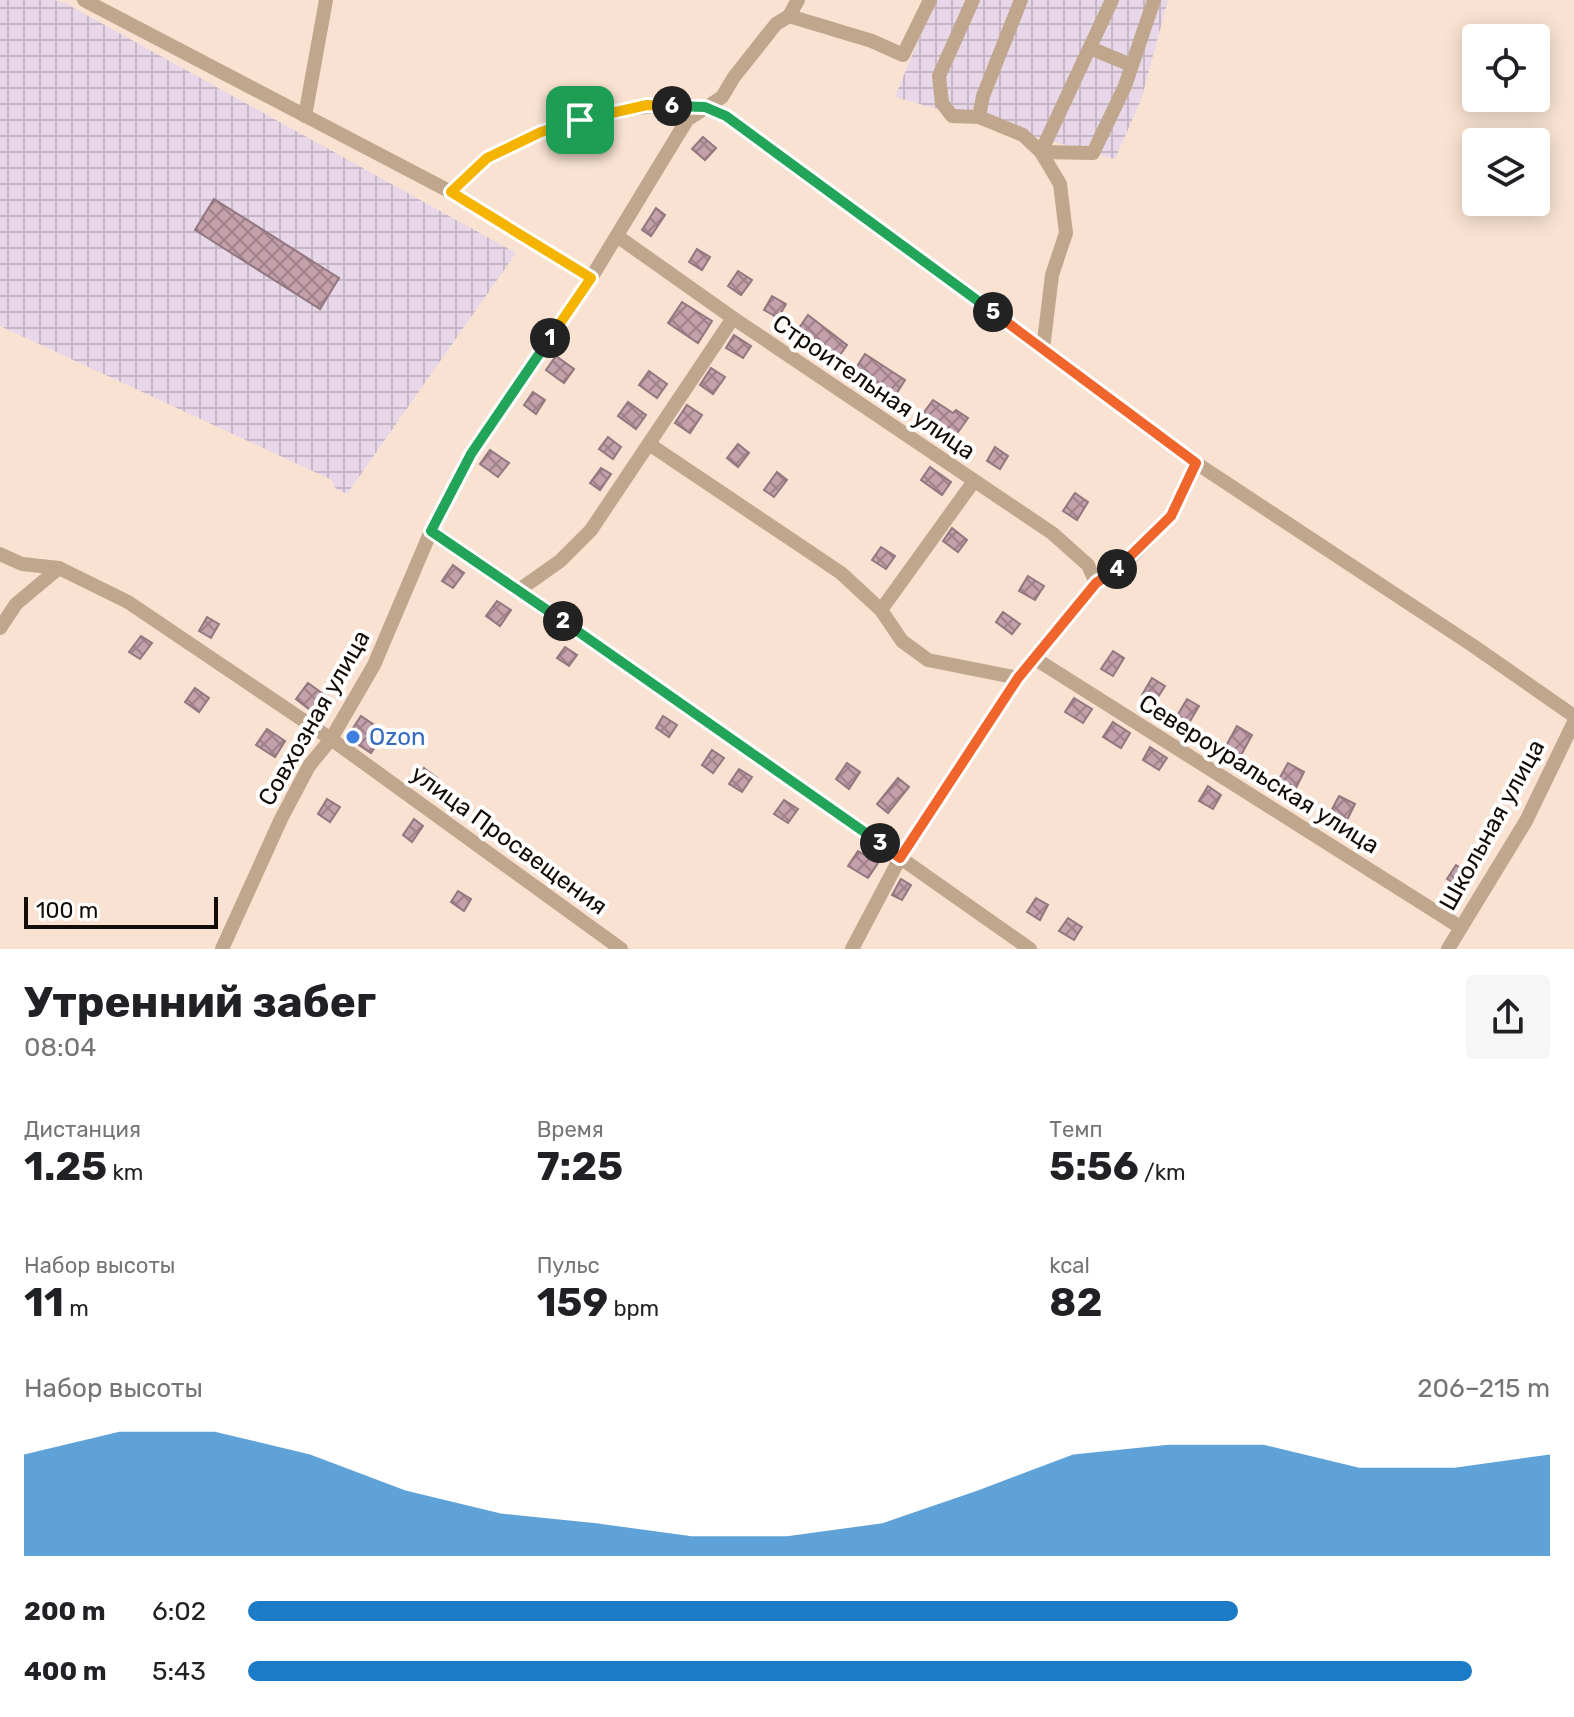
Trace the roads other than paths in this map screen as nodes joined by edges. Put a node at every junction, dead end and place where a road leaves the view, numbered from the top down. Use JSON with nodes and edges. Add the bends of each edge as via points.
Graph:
{"nodes":[{"id":1,"x":84,"y":0,"type":"edge"},
{"id":2,"x":326,"y":0,"type":"edge"},
{"id":3,"x":798,"y":0,"type":"edge"},
{"id":4,"x":930,"y":0,"type":"edge"},
{"id":5,"x":973,"y":0,"type":"edge"},
{"id":6,"x":1021,"y":0,"type":"edge"},
{"id":7,"x":1112,"y":0,"type":"edge"},
{"id":8,"x":1154,"y":0,"type":"edge"},
{"id":9,"x":789,"y":16,"type":"junction"},
{"id":10,"x":1090,"y":48,"type":"junction"},
{"id":11,"x":1131,"y":65,"type":"junction"},
{"id":12,"x":705,"y":107,"type":"junction"},
{"id":13,"x":305,"y":116,"type":"junction"},
{"id":14,"x":979,"y":117,"type":"junction"},
{"id":15,"x":1041,"y":152,"type":"junction"},
{"id":16,"x":451,"y":192,"type":"junction"},
{"id":17,"x":617,"y":236,"type":"junction"},
{"id":18,"x":591,"y":278,"type":"junction"},
{"id":19,"x":733,"y":318,"type":"junction"},
{"id":20,"x":1043,"y":349,"type":"junction"},
{"id":21,"x":649,"y":444,"type":"junction"},
{"id":22,"x":1196,"y":463,"type":"junction"},
{"id":23,"x":974,"y":481,"type":"junction"},
{"id":24,"x":431,"y":531,"type":"junction"},
{"id":25,"x":0,"y":554,"type":"edge"},
{"id":26,"x":59,"y":568,"type":"junction"},
{"id":27,"x":1096,"y":583,"type":"junction"},
{"id":28,"x":519,"y":590,"type":"junction"},
{"id":29,"x":881,"y":610,"type":"junction"},
{"id":30,"x":0,"y":628,"type":"edge"},
{"id":31,"x":1034,"y":658,"type":"junction"},
{"id":32,"x":1018,"y":678,"type":"junction"},
{"id":33,"x":1574,"y":719,"type":"edge"},
{"id":34,"x":331,"y":739,"type":"junction"},
{"id":35,"x":900,"y":858,"type":"junction"},
{"id":36,"x":1460,"y":927,"type":"junction"},
{"id":37,"x":222,"y":949,"type":"edge"},
{"id":38,"x":621,"y":949,"type":"edge"},
{"id":39,"x":852,"y":949,"type":"edge"},
{"id":40,"x":1030,"y":949,"type":"edge"},
{"id":41,"x":1448,"y":949,"type":"edge"}],
"edges":[{"from":1,"to":13,"type":"street"},
{"from":2,"to":13,"type":"street"},
{"from":3,"to":9,"type":"street","name":"Совхозная улица"},
{"from":4,"to":9,"type":"street","via":[[903,55]]},
{"from":5,"to":14,"type":"street","via":[[939,76],[942,103],[952,116]]},
{"from":6,"to":14,"type":"street"},
{"from":7,"to":10,"type":"street"},
{"from":8,"to":11,"type":"street"},
{"from":9,"to":12,"type":"street","name":"Совхозная улица","via":[[776,24],[722,97]]},
{"from":10,"to":11,"type":"street"},
{"from":10,"to":15,"type":"street"},
{"from":11,"to":15,"type":"street","via":[[1093,153]]},
{"from":12,"to":16,"type":"street","via":[[647,105],[541,132],[487,158]]},
{"from":12,"to":17,"type":"street","name":"Совхозная улица","via":[[687,120]]},
{"from":12,"to":20,"type":"street","via":[[726,116]]},
{"from":13,"to":16,"type":"street"},
{"from":14,"to":15,"type":"street","via":[[1023,135]]},
{"from":15,"to":20,"type":"street","via":[[1060,184],[1066,233],[1052,275]]},
{"from":16,"to":18,"type":"street"},
{"from":17,"to":18,"type":"street","name":"Совхозная улица"},
{"from":17,"to":19,"type":"street","name":"Строительная улица"},
{"from":18,"to":24,"type":"street","name":"Совхозная улица","via":[[471,454]]},
{"from":19,"to":21,"type":"street"},
{"from":19,"to":23,"type":"street","name":"Строительная улица"},
{"from":20,"to":22,"type":"street"},
{"from":21,"to":28,"type":"street","via":[[591,530]]},
{"from":21,"to":29,"type":"street","via":[[841,573]]},
{"from":22,"to":27,"type":"street","via":[[1171,516],[1125,564]]},
{"from":22,"to":33,"type":"street","via":[[1472,645]]},
{"from":23,"to":27,"type":"street","name":"Строительная улица","via":[[1052,533],[1088,565]]},
{"from":23,"to":29,"type":"street"},
{"from":24,"to":28,"type":"street"},
{"from":24,"to":34,"type":"street","name":"Совхозная улица","via":[[374,665]]},
{"from":25,"to":26,"type":"street","name":"улица Просвещения","via":[[22,564]]},
{"from":26,"to":30,"type":"street","via":[[16,604]]},
{"from":26,"to":34,"type":"street","name":"улица Просвещения","via":[[128,602]]},
{"from":27,"to":31,"type":"street"},
{"from":28,"to":35,"type":"street"},
{"from":29,"to":32,"type":"street","via":[[902,641],[928,660]]},
{"from":31,"to":32,"type":"street"},
{"from":31,"to":36,"type":"street","name":"Североуральская улица"},
{"from":32,"to":35,"type":"street"},
{"from":33,"to":36,"type":"street","name":"Школьная улица","via":[[1526,821]]},
{"from":34,"to":37,"type":"street","name":"Совхозная улица","via":[[309,766],[281,819]]},
{"from":34,"to":38,"type":"street","name":"улица Просвещения"},
{"from":35,"to":39,"type":"street"},
{"from":35,"to":40,"type":"street"},
{"from":36,"to":41,"type":"street","name":"Школьная улица"}]}
